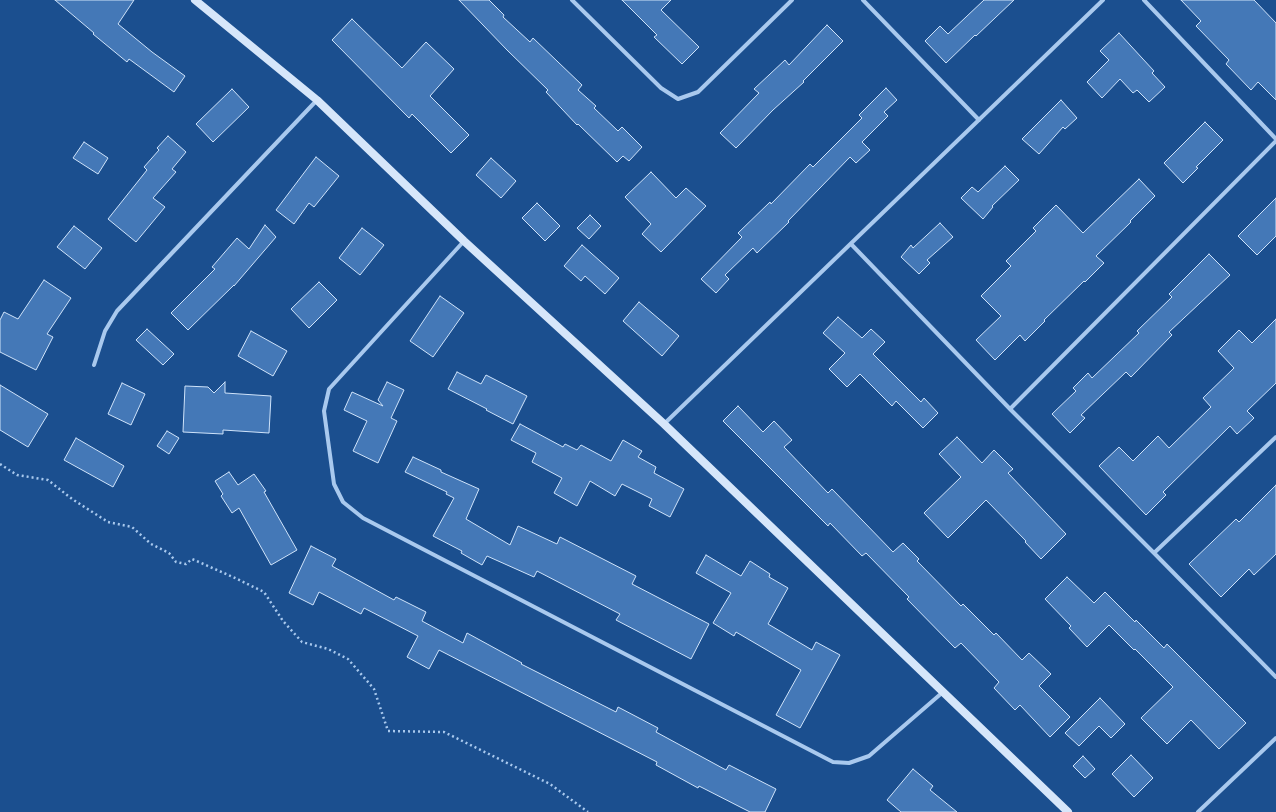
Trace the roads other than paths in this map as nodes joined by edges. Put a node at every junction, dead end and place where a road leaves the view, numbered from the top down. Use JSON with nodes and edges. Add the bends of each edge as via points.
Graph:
{"nodes":[{"id":1,"x":195,"y":0,"type":"edge"},
{"id":2,"x":572,"y":0,"type":"edge"},
{"id":3,"x":792,"y":0,"type":"edge"},
{"id":4,"x":863,"y":0,"type":"edge"},
{"id":5,"x":1103,"y":0,"type":"edge"},
{"id":6,"x":1144,"y":0,"type":"edge"},
{"id":7,"x":317,"y":100,"type":"junction"},
{"id":8,"x":979,"y":120,"type":"junction"},
{"id":9,"x":1276,"y":140,"type":"edge"},
{"id":10,"x":464,"y":241,"type":"junction"},
{"id":11,"x":851,"y":244,"type":"junction"},
{"id":12,"x":94,"y":365,"type":"dead end"},
{"id":13,"x":1010,"y":409,"type":"junction"},
{"id":14,"x":664,"y":424,"type":"junction"},
{"id":15,"x":1276,"y":437,"type":"edge"},
{"id":16,"x":1154,"y":553,"type":"junction"},
{"id":17,"x":1276,"y":677,"type":"edge"},
{"id":18,"x":943,"y":692,"type":"junction"},
{"id":19,"x":1276,"y":738,"type":"edge"},
{"id":20,"x":1068,"y":812,"type":"edge"},
{"id":21,"x":1198,"y":812,"type":"edge"}],
"edges":[{"from":1,"to":7,"type":"main road"},
{"from":2,"to":3,"type":"street","via":[[661,88],[678,99],[698,92]]},
{"from":4,"to":8,"type":"street"},
{"from":5,"to":8,"type":"street"},
{"from":6,"to":9,"type":"street"},
{"from":7,"to":10,"type":"main road"},
{"from":7,"to":12,"type":"street","via":[[117,311],[105,332]]},
{"from":8,"to":11,"type":"street"},
{"from":9,"to":13,"type":"street"},
{"from":10,"to":14,"type":"main road"},
{"from":10,"to":18,"type":"street","via":[[329,389],[324,411],[334,484],[343,502],[363,518],[833,762],[849,763],[868,756]]},
{"from":11,"to":13,"type":"street"},
{"from":11,"to":14,"type":"street"},
{"from":13,"to":16,"type":"street"},
{"from":14,"to":18,"type":"main road"},
{"from":15,"to":16,"type":"street"},
{"from":16,"to":17,"type":"street"},
{"from":18,"to":20,"type":"main road"},
{"from":19,"to":21,"type":"street"}]}
